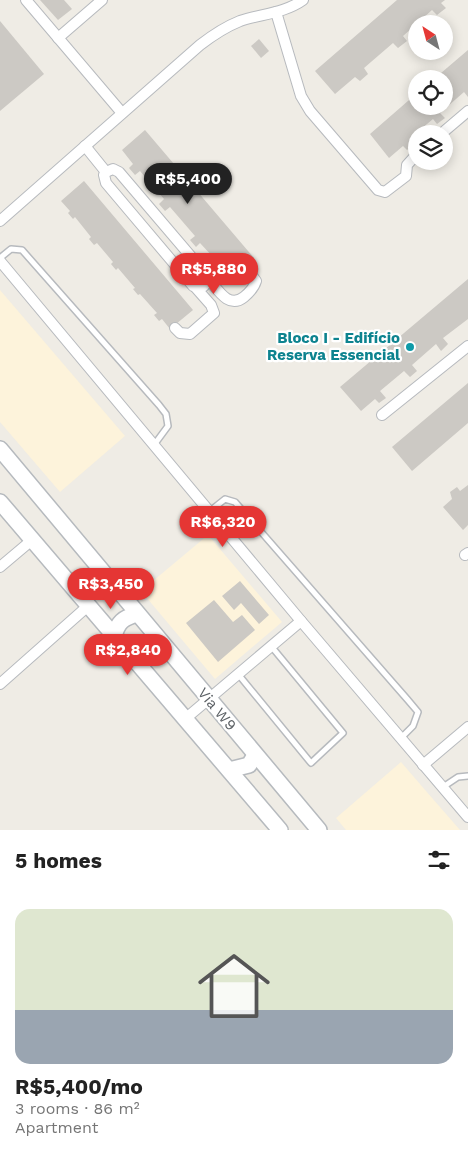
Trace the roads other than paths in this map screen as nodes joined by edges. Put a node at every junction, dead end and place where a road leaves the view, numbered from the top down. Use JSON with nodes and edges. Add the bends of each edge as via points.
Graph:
{"nodes":[{"id":1,"x":26,"y":0,"type":"edge"},
{"id":2,"x":102,"y":0,"type":"edge"},
{"id":3,"x":303,"y":0,"type":"edge"},
{"id":4,"x":276,"y":12,"type":"junction"},
{"id":5,"x":58,"y":38,"type":"junction"},
{"id":6,"x":468,"y":111,"type":"edge"},
{"id":7,"x":122,"y":113,"type":"junction"},
{"id":8,"x":452,"y":125,"type":"edge"},
{"id":9,"x":85,"y":146,"type":"junction"},
{"id":10,"x":408,"y":164,"type":"edge"},
{"id":11,"x":106,"y":172,"type":"junction"},
{"id":12,"x":0,"y":221,"type":"edge"},
{"id":13,"x":0,"y":259,"type":"edge"},
{"id":14,"x":207,"y":277,"type":"junction"},
{"id":15,"x":253,"y":277,"type":"dead end"},
{"id":16,"x":196,"y":288,"type":"junction"},
{"id":17,"x":175,"y":328,"type":"dead end"},
{"id":18,"x":468,"y":346,"type":"edge"},
{"id":19,"x":382,"y":415,"type":"dead end"},
{"id":20,"x":154,"y":445,"type":"junction"},
{"id":21,"x":0,"y":449,"type":"edge"},
{"id":22,"x":2,"y":506,"type":"edge"},
{"id":23,"x":209,"y":512,"type":"junction"},
{"id":24,"x":32,"y":540,"type":"junction"},
{"id":25,"x":0,"y":567,"type":"edge"},
{"id":26,"x":88,"y":606,"type":"junction"},
{"id":27,"x":137,"y":614,"type":"junction"},
{"id":28,"x":301,"y":621,"type":"junction"},
{"id":29,"x":114,"y":636,"type":"junction"},
{"id":30,"x":271,"y":646,"type":"junction"},
{"id":31,"x":238,"y":674,"type":"junction"},
{"id":32,"x":0,"y":684,"type":"edge"},
{"id":33,"x":208,"y":700,"type":"junction"},
{"id":34,"x":185,"y":719,"type":"junction"},
{"id":35,"x":468,"y":727,"type":"edge"},
{"id":36,"x":401,"y":738,"type":"junction"},
{"id":37,"x":255,"y":755,"type":"junction"},
{"id":38,"x":423,"y":765,"type":"junction"},
{"id":39,"x":228,"y":770,"type":"junction"},
{"id":40,"x":468,"y":776,"type":"edge"},
{"id":41,"x":442,"y":787,"type":"junction"},
{"id":42,"x":468,"y":817,"type":"edge"},
{"id":43,"x":280,"y":830,"type":"edge"},
{"id":44,"x":319,"y":830,"type":"edge"}],
"edges":[{"from":1,"to":5,"type":"street"},
{"from":2,"to":5,"type":"street"},
{"from":3,"to":4,"type":"street"},
{"from":4,"to":7,"type":"street","via":[[241,21],[218,32]]},
{"from":4,"to":10,"type":"street","via":[[301,96],[380,193],[404,177]]},
{"from":5,"to":7,"type":"street"},
{"from":6,"to":8,"type":"street"},
{"from":7,"to":9,"type":"street"},
{"from":9,"to":11,"type":"street"},
{"from":9,"to":12,"type":"street"},
{"from":11,"to":14,"type":"street","via":[[114,169],[119,172]]},
{"from":11,"to":16,"type":"street","via":[[106,183]]},
{"from":13,"to":20,"type":"street"},
{"from":13,"to":20,"type":"lane","via":[[11,249],[22,250],[159,405],[166,414],[168,426]]},
{"from":14,"to":15,"type":"street","via":[[224,297],[233,302],[255,287]]},
{"from":14,"to":16,"type":"street","via":[[204,286]]},
{"from":16,"to":17,"type":"street","via":[[214,313],[190,334],[180,333]]},
{"from":18,"to":19,"type":"street"},
{"from":20,"to":23,"type":"street"},
{"from":21,"to":27,"type":"street","name":"Via W9"},
{"from":22,"to":24,"type":"street","name":"Via W9"},
{"from":23,"to":28,"type":"street"},
{"from":23,"to":36,"type":"lane","via":[[225,499],[235,502],[407,699],[418,712],[413,726]]},
{"from":24,"to":25,"type":"street"},
{"from":24,"to":26,"type":"street","name":"Via W9"},
{"from":26,"to":29,"type":"street","name":"Via W9"},
{"from":26,"to":32,"type":"street"},
{"from":27,"to":29,"type":"street","via":[[124,618],[117,625]]},
{"from":27,"to":33,"type":"street","name":"Via W9"},
{"from":28,"to":30,"type":"street"},
{"from":28,"to":36,"type":"street"},
{"from":29,"to":34,"type":"street","name":"Via W9"},
{"from":30,"to":31,"type":"street"},
{"from":30,"to":31,"type":"lane","via":[[344,734],[311,762]]},
{"from":31,"to":33,"type":"street"},
{"from":33,"to":34,"type":"street"},
{"from":33,"to":37,"type":"street","name":"Via W9"},
{"from":34,"to":39,"type":"street","name":"Via W9"},
{"from":35,"to":38,"type":"street"},
{"from":36,"to":38,"type":"street"},
{"from":37,"to":39,"type":"street","via":[[249,764]]},
{"from":37,"to":44,"type":"street","name":"Via W9"},
{"from":38,"to":41,"type":"street"},
{"from":39,"to":43,"type":"street","name":"Via W9"},
{"from":40,"to":41,"type":"lane","via":[[458,776]]},
{"from":41,"to":42,"type":"street"}]}
